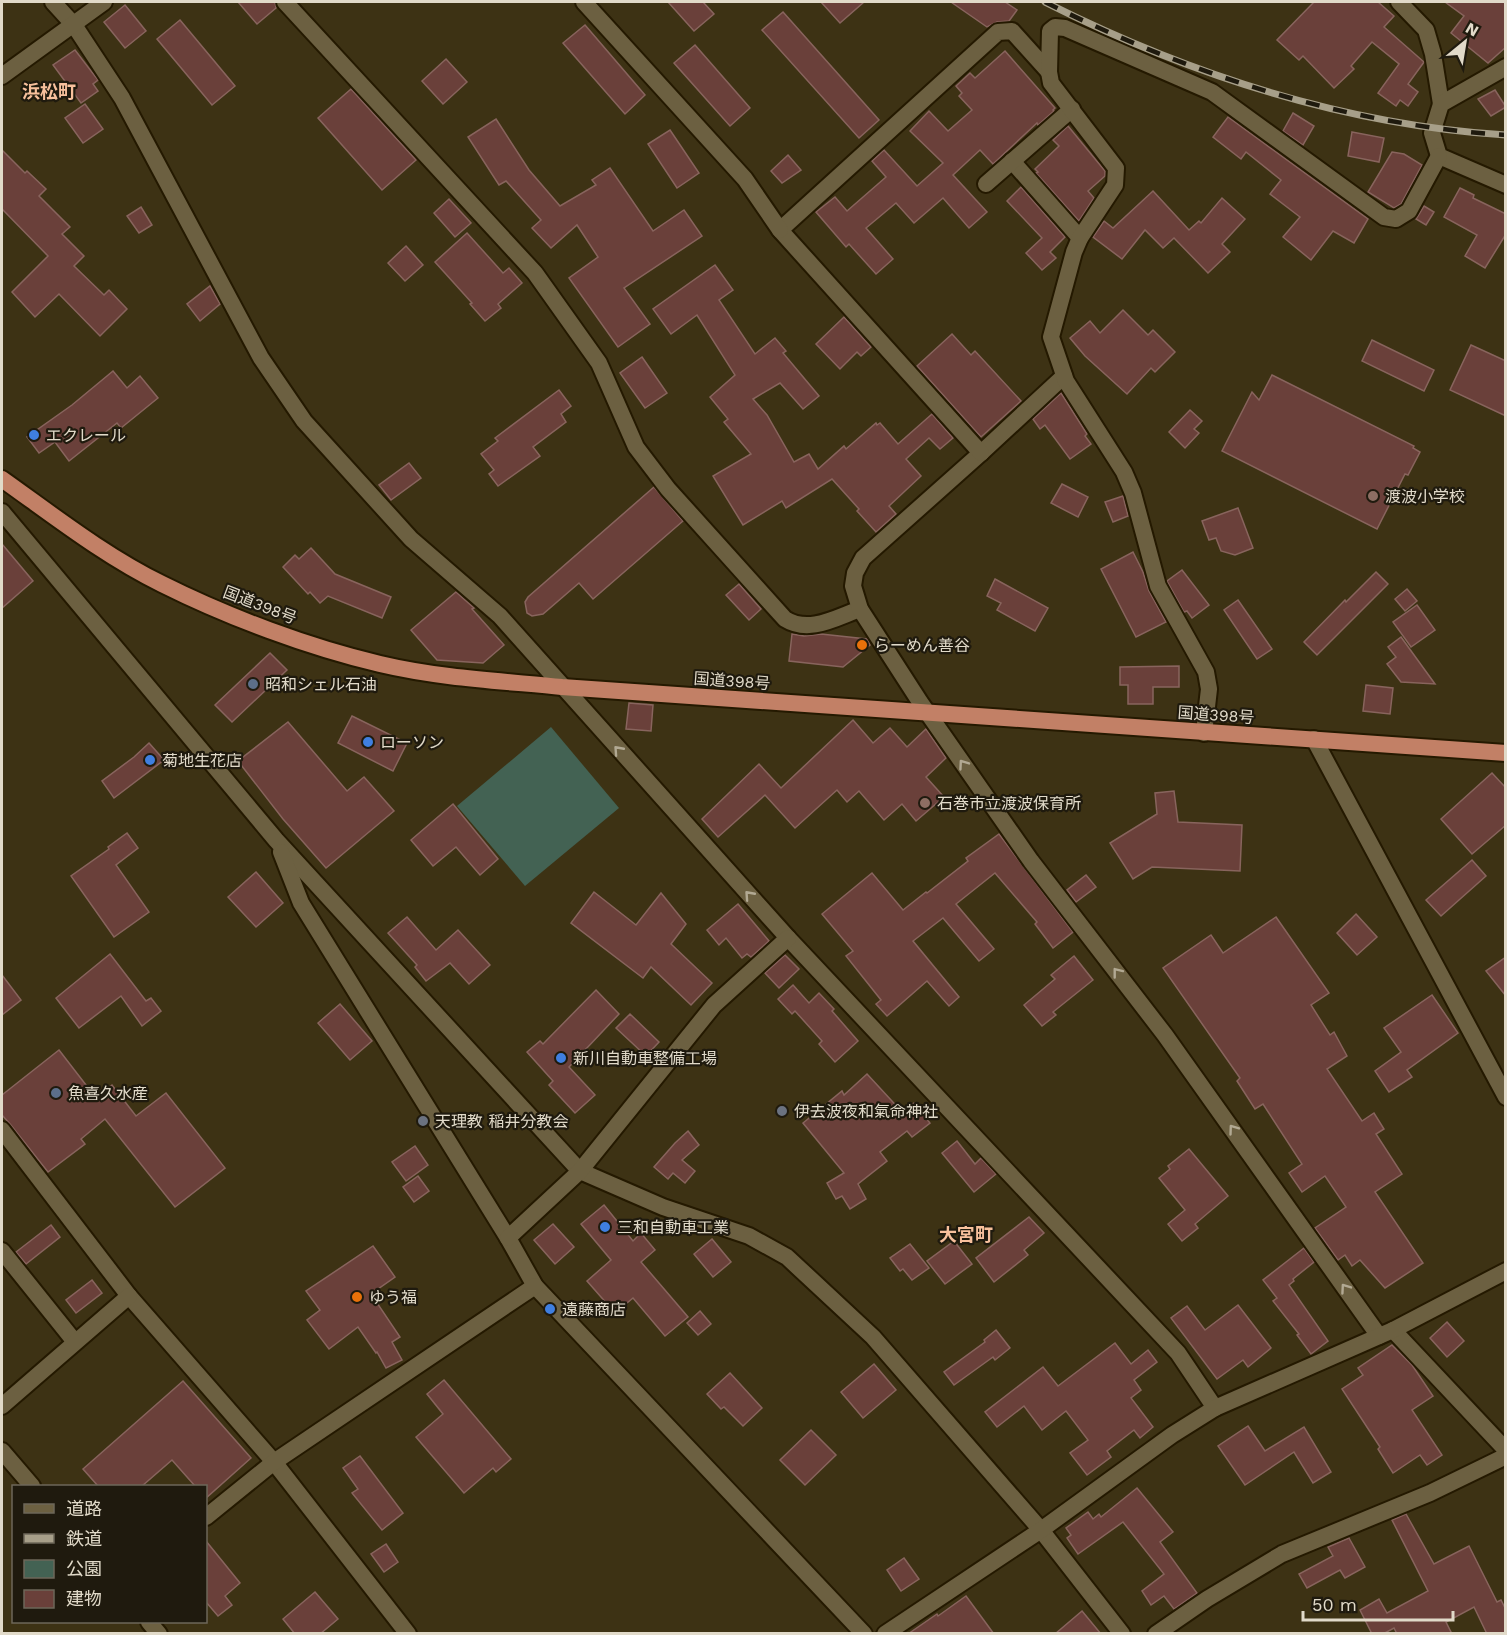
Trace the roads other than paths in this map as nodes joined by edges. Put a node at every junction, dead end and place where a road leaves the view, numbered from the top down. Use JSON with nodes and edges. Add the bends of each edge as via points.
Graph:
{"nodes":[{"id":1,"x":53,"y":2,"type":"edge"},
{"id":2,"x":104,"y":2,"type":"edge"},
{"id":3,"x":285,"y":2,"type":"edge"},
{"id":4,"x":584,"y":2,"type":"edge"},
{"id":5,"x":1401,"y":2,"type":"edge"},
{"id":6,"x":74,"y":25,"type":"junction"},
{"id":7,"x":1506,"y":67,"type":"edge"},
{"id":8,"x":1048,"y":72,"type":"junction"},
{"id":9,"x":2,"y":76,"type":"edge"},
{"id":10,"x":1441,"y":104,"type":"junction"},
{"id":11,"x":1072,"y":109,"type":"junction"},
{"id":12,"x":1439,"y":156,"type":"junction"},
{"id":13,"x":1012,"y":161,"type":"junction"},
{"id":14,"x":986,"y":184,"type":"dead end"},
{"id":15,"x":1506,"y":185,"type":"edge"},
{"id":16,"x":780,"y":230,"type":"junction"},
{"id":17,"x":1080,"y":238,"type":"junction"},
{"id":18,"x":1064,"y":376,"type":"junction"},
{"id":19,"x":981,"y":453,"type":"junction"},
{"id":20,"x":2,"y":479,"type":"edge"},
{"id":21,"x":2,"y":512,"type":"edge"},
{"id":22,"x":860,"y":609,"type":"junction"},
{"id":23,"x":562,"y":687,"type":"junction"},
{"id":24,"x":928,"y":714,"type":"junction"},
{"id":25,"x":1204,"y":733,"type":"junction"},
{"id":26,"x":1314,"y":739,"type":"junction"},
{"id":27,"x":1506,"y":753,"type":"edge"},
{"id":28,"x":276,"y":840,"type":"junction"},
{"id":29,"x":788,"y":938,"type":"junction"},
{"id":30,"x":1506,"y":1097,"type":"edge"},
{"id":31,"x":2,"y":1130,"type":"edge"},
{"id":32,"x":580,"y":1171,"type":"junction"},
{"id":33,"x":508,"y":1238,"type":"junction"},
{"id":34,"x":2,"y":1251,"type":"edge"},
{"id":35,"x":1506,"y":1271,"type":"edge"},
{"id":36,"x":536,"y":1286,"type":"junction"},
{"id":37,"x":129,"y":1296,"type":"junction"},
{"id":38,"x":1386,"y":1333,"type":"junction"},
{"id":39,"x":75,"y":1342,"type":"junction"},
{"id":40,"x":2,"y":1406,"type":"edge"},
{"id":41,"x":1215,"y":1408,"type":"junction"},
{"id":42,"x":1506,"y":1450,"type":"edge"},
{"id":43,"x":2,"y":1451,"type":"edge"},
{"id":44,"x":1506,"y":1456,"type":"edge"},
{"id":45,"x":274,"y":1462,"type":"junction"},
{"id":46,"x":31,"y":1485,"type":"edge"},
{"id":47,"x":207,"y":1516,"type":"edge"},
{"id":48,"x":1041,"y":1530,"type":"junction"},
{"id":49,"x":408,"y":1634,"type":"edge"},
{"id":50,"x":864,"y":1634,"type":"edge"},
{"id":51,"x":885,"y":1634,"type":"edge"},
{"id":52,"x":1122,"y":1634,"type":"edge"},
{"id":53,"x":1156,"y":1634,"type":"edge"}],
"edges":[{"from":1,"to":6,"type":"street"},
{"from":2,"to":6,"type":"street"},
{"from":3,"to":22,"type":"street","via":[[535,273],[599,363],[636,447],[668,489],[785,619],[813,626]]},
{"from":4,"to":16,"type":"street","via":[[745,179]]},
{"from":5,"to":10,"type":"street","via":[[1426,30]]},
{"from":6,"to":9,"type":"street"},
{"from":6,"to":23,"type":"street","via":[[122,98],[261,358],[304,421],[411,539],[500,616]]},
{"from":7,"to":10,"type":"street"},
{"from":8,"to":11,"type":"street","via":[[1051,83]]},
{"from":8,"to":12,"type":"street","via":[[1050,31],[1065,28],[1212,92],[1384,217],[1396,219],[1409,211]]},
{"from":8,"to":16,"type":"street","via":[[1012,31],[998,32]]},
{"from":10,"to":12,"type":"street","via":[[1432,133]]},
{"from":11,"to":13,"type":"street"},
{"from":11,"to":17,"type":"street","via":[[1116,168],[1117,177]]},
{"from":12,"to":15,"type":"street"},
{"from":13,"to":14,"type":"street"},
{"from":13,"to":17,"type":"street"},
{"from":16,"to":19,"type":"street"},
{"from":17,"to":18,"type":"street","via":[[1051,337]]},
{"from":18,"to":19,"type":"street"},
{"from":18,"to":25,"type":"street","via":[[1124,472],[1158,586],[1206,672],[1209,689]]},
{"from":19,"to":22,"type":"street","via":[[863,558],[853,586]]},
{"from":20,"to":23,"type":"highway","name":"国道398号","via":[[108,553],[162,584],[241,619],[381,664],[465,678]]},
{"from":21,"to":28,"type":"street"},
{"from":22,"to":24,"type":"street"},
{"from":23,"to":24,"type":"highway","name":"国道398号"},
{"from":29,"to":23,"type":"street","one_way":true},
{"from":24,"to":25,"type":"highway","name":"国道398号"},
{"from":38,"to":24,"type":"street","one_way":true,"via":[[1031,861]]},
{"from":25,"to":26,"type":"highway","name":"国道398号"},
{"from":26,"to":27,"type":"highway","name":"国道398号"},
{"from":26,"to":30,"type":"street"},
{"from":28,"to":32,"type":"street"},
{"from":28,"to":33,"type":"street","via":[[301,903]]},
{"from":29,"to":32,"type":"street","via":[[714,1005]]},
{"from":29,"to":41,"type":"street","via":[[1178,1353]]},
{"from":31,"to":37,"type":"street"},
{"from":32,"to":33,"type":"street"},
{"from":32,"to":48,"type":"street","via":[[663,1207],[749,1236],[787,1257],[873,1337]]},
{"from":33,"to":36,"type":"street"},
{"from":34,"to":39,"type":"street"},
{"from":35,"to":38,"type":"street"},
{"from":36,"to":45,"type":"street"},
{"from":36,"to":50,"type":"street"},
{"from":37,"to":39,"type":"street"},
{"from":37,"to":45,"type":"street"},
{"from":38,"to":41,"type":"street"},
{"from":38,"to":42,"type":"street"},
{"from":39,"to":40,"type":"street"},
{"from":41,"to":48,"type":"street","via":[[1172,1434]]},
{"from":43,"to":46,"type":"street"},
{"from":44,"to":53,"type":"street","via":[[1430,1493],[1282,1554]]},
{"from":45,"to":47,"type":"street"},
{"from":45,"to":49,"type":"street"},
{"from":48,"to":51,"type":"street"},
{"from":48,"to":52,"type":"street"}]}
